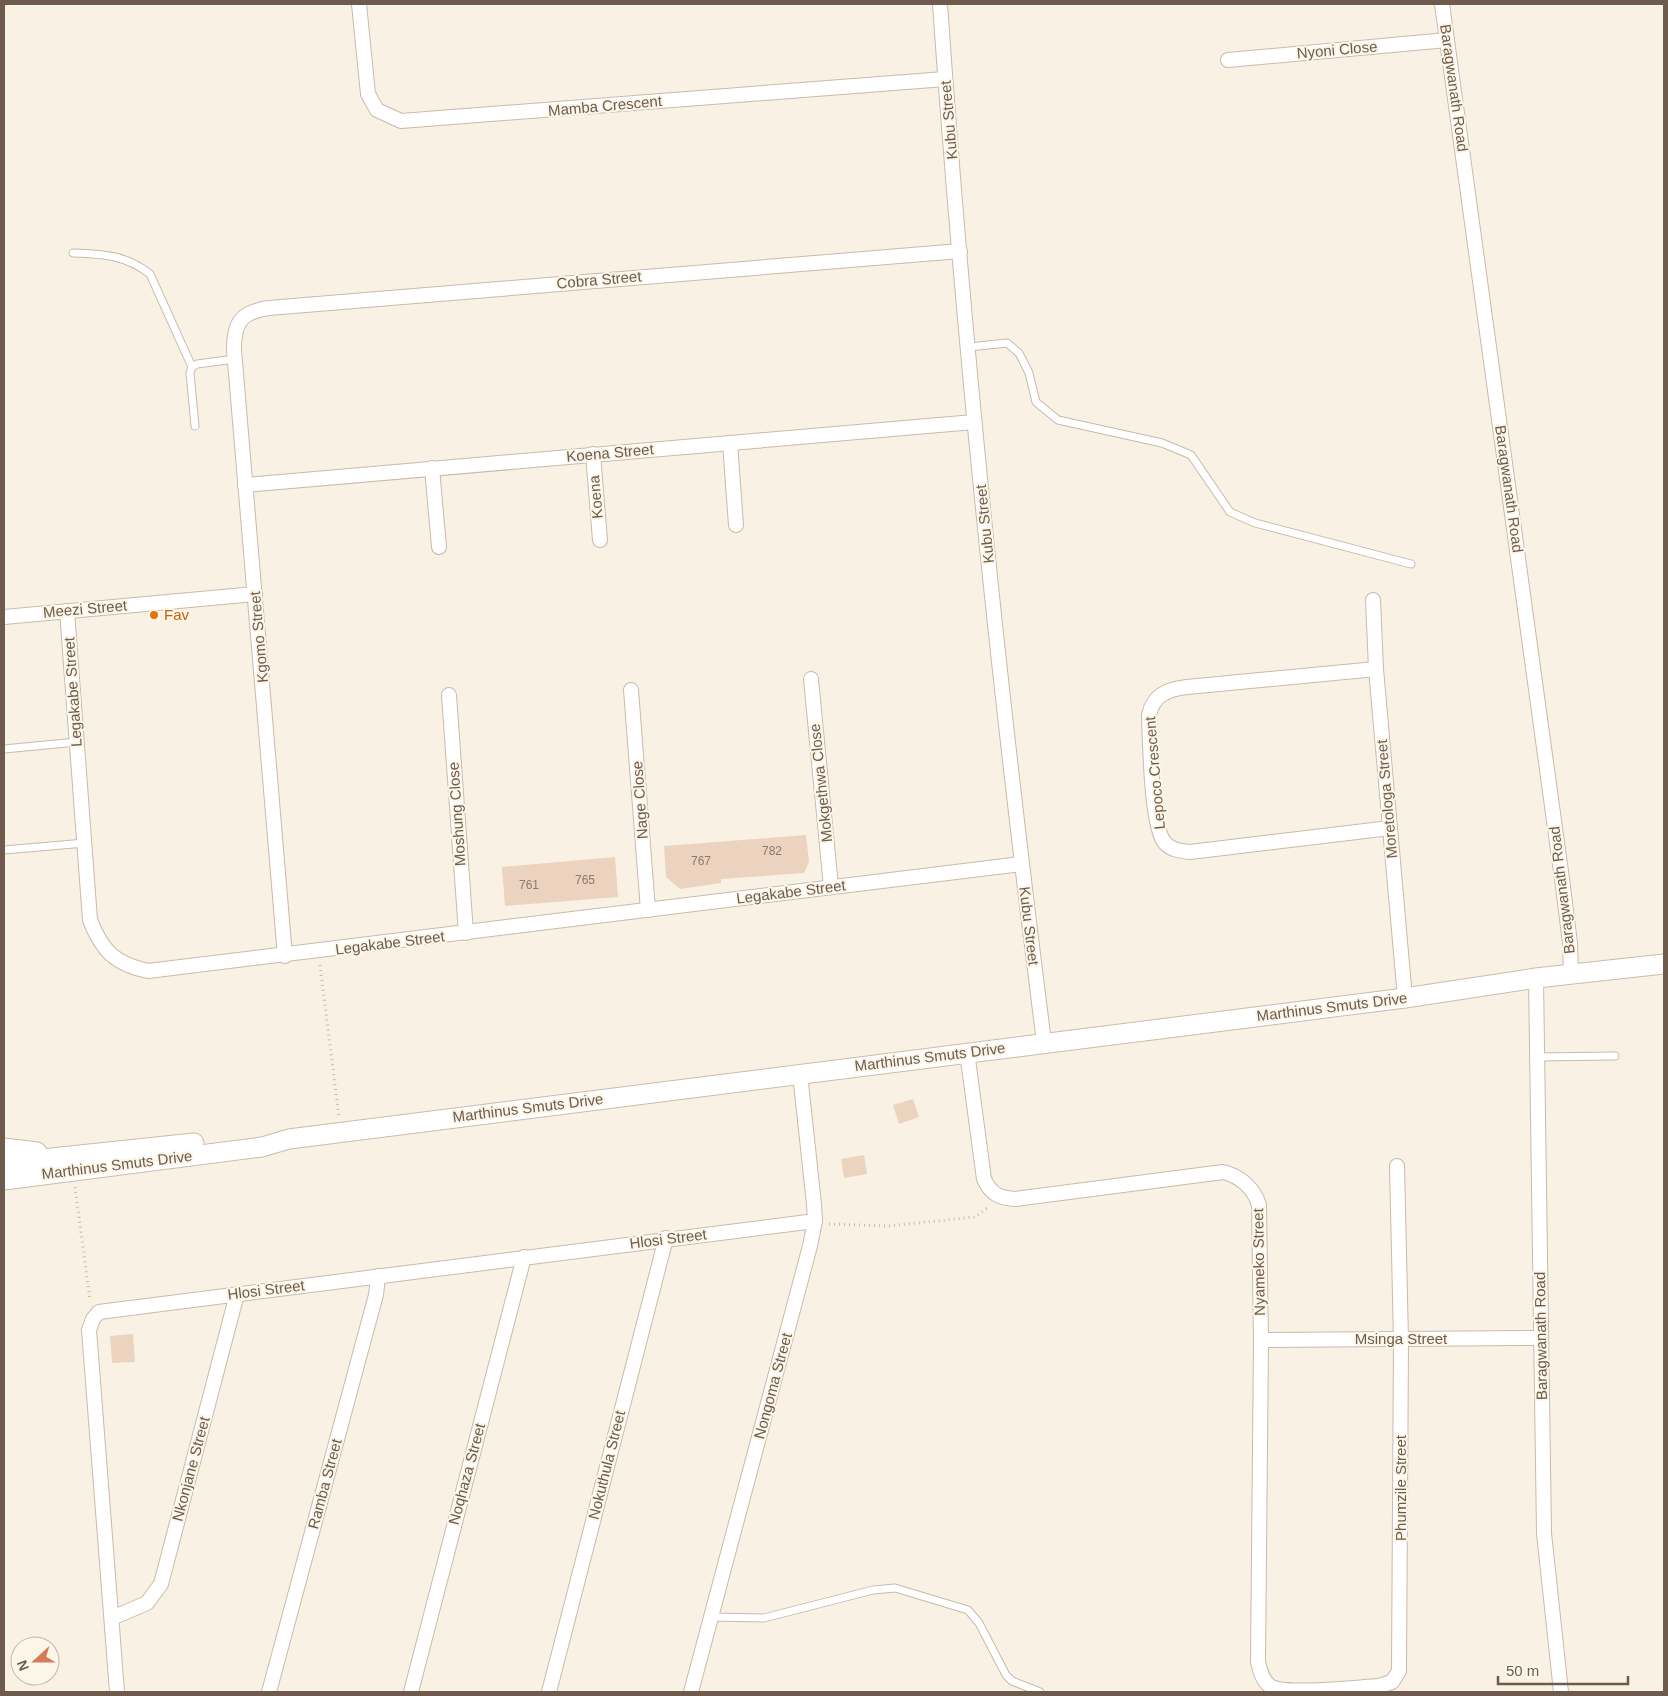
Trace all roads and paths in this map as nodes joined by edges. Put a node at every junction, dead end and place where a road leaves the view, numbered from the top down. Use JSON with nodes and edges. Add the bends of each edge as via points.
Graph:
{"nodes":[{"id":1,"x":359,"y":4,"type":"edge"},
{"id":2,"x":940,"y":4,"type":"edge"},
{"id":3,"x":1442,"y":4,"type":"edge"},
{"id":4,"x":1447,"y":40,"type":"junction"},
{"id":5,"x":1228,"y":60,"type":"dead end"},
{"id":6,"x":945,"y":79,"type":"junction"},
{"id":7,"x":960,"y":250,"type":"junction"},
{"id":8,"x":73,"y":253,"type":"dead end"},
{"id":9,"x":241,"y":319,"type":"joint"},
{"id":10,"x":968,"y":347,"type":"junction"},
{"id":11,"x":235,"y":359,"type":"junction"},
{"id":12,"x":192,"y":367,"type":"junction"},
{"id":13,"x":974,"y":422,"type":"junction"},
{"id":14,"x":195,"y":426,"type":"dead end"},
{"id":15,"x":730,"y":443,"type":"junction"},
{"id":16,"x":592,"y":454,"type":"junction"},
{"id":17,"x":432,"y":468,"type":"junction"},
{"id":18,"x":245,"y":485,"type":"junction"},
{"id":19,"x":736,"y":525,"type":"dead end"},
{"id":20,"x":600,"y":540,"type":"dead end"},
{"id":21,"x":439,"y":546,"type":"dead end"},
{"id":22,"x":1411,"y":564,"type":"dead end"},
{"id":23,"x":255,"y":594,"type":"junction"},
{"id":24,"x":1373,"y":600,"type":"dead end"},
{"id":25,"x":68,"y":610,"type":"junction"},
{"id":26,"x":4,"y":617,"type":"edge"},
{"id":27,"x":1376,"y":669,"type":"junction"},
{"id":28,"x":811,"y":679,"type":"dead end"},
{"id":29,"x":631,"y":690,"type":"dead end"},
{"id":30,"x":449,"y":695,"type":"dead end"},
{"id":31,"x":77,"y":742,"type":"junction"},
{"id":32,"x":4,"y":749,"type":"edge"},
{"id":33,"x":1390,"y":828,"type":"junction"},
{"id":34,"x":84,"y":843,"type":"junction"},
{"id":35,"x":4,"y":850,"type":"edge"},
{"id":36,"x":1021,"y":864,"type":"junction"},
{"id":37,"x":831,"y":887,"type":"junction"},
{"id":38,"x":648,"y":910,"type":"junction"},
{"id":39,"x":466,"y":933,"type":"junction"},
{"id":40,"x":318,"y":952,"type":"junction"},
{"id":41,"x":285,"y":956,"type":"junction"},
{"id":42,"x":1664,"y":964,"type":"edge"},
{"id":43,"x":1571,"y":975,"type":"junction"},
{"id":44,"x":1536,"y":978,"type":"junction"},
{"id":45,"x":1405,"y":998,"type":"junction"},
{"id":46,"x":1044,"y":1042,"type":"junction"},
{"id":47,"x":967,"y":1052,"type":"junction"},
{"id":48,"x":1615,"y":1056,"type":"dead end"},
{"id":49,"x":1537,"y":1057,"type":"junction"},
{"id":50,"x":800,"y":1074,"type":"junction"},
{"id":51,"x":341,"y":1132,"type":"junction"},
{"id":52,"x":4,"y":1148,"type":"edge"},
{"id":53,"x":4,"y":1163,"type":"edge"},
{"id":54,"x":70,"y":1163,"type":"junction"},
{"id":55,"x":1397,"y":1166,"type":"dead end"},
{"id":56,"x":4,"y":1180,"type":"edge"},
{"id":57,"x":1001,"y":1198,"type":"junction"},
{"id":58,"x":815,"y":1222,"type":"junction"},
{"id":59,"x":666,"y":1238,"type":"junction"},
{"id":60,"x":524,"y":1257,"type":"junction"},
{"id":61,"x":378,"y":1276,"type":"junction"},
{"id":62,"x":237,"y":1294,"type":"junction"},
{"id":63,"x":96,"y":1314,"type":"junction"},
{"id":64,"x":1541,"y":1338,"type":"junction"},
{"id":65,"x":1261,"y":1340,"type":"junction"},
{"id":66,"x":1401,"y":1340,"type":"junction"},
{"id":67,"x":711,"y":1617,"type":"junction"},
{"id":68,"x":112,"y":1618,"type":"junction"},
{"id":69,"x":1268,"y":1685,"type":"joint"},
{"id":70,"x":117,"y":1692,"type":"edge"},
{"id":71,"x":269,"y":1692,"type":"edge"},
{"id":72,"x":410,"y":1692,"type":"edge"},
{"id":73,"x":549,"y":1692,"type":"edge"},
{"id":74,"x":691,"y":1692,"type":"edge"},
{"id":75,"x":1040,"y":1692,"type":"edge"},
{"id":76,"x":1561,"y":1692,"type":"edge"}],
"edges":[{"from":1,"to":6,"type":"street","name":"Mamba Crescent","via":[[368,94],[377,110],[401,121]]},
{"from":2,"to":6,"type":"street","name":"Kubu Street"},
{"from":3,"to":4,"type":"street","name":"Baragwanath Road"},
{"from":4,"to":5,"type":"street","name":"Nyoni Close"},
{"from":4,"to":43,"type":"street","name":"Baragwanath Road","via":[[1562,879]]},
{"from":6,"to":7,"type":"street","name":"Kubu Street"},
{"from":7,"to":9,"type":"street","name":"Cobra Street","via":[[269,308],[251,311]]},
{"from":7,"to":10,"type":"street","name":"Kubu Street"},
{"from":8,"to":12,"type":"lane","via":[[108,254],[150,274]]},
{"from":9,"to":11,"type":"street","name":"Kgomo Street","via":[[235,332]]},
{"from":10,"to":13,"type":"street","name":"Kubu Street"},
{"from":10,"to":22,"type":"lane","via":[[1007,343],[1019,353],[1029,373],[1036,402],[1058,420],[1162,443],[1191,455],[1230,512],[1255,523]]},
{"from":11,"to":12,"type":"lane"},
{"from":11,"to":18,"type":"street","name":"Kgomo Street"},
{"from":12,"to":14,"type":"lane"},
{"from":13,"to":15,"type":"street","name":"Koena Street"},
{"from":13,"to":36,"type":"street","name":"Kubu Street"},
{"from":15,"to":16,"type":"street","name":"Koena Street"},
{"from":15,"to":19,"type":"street"},
{"from":16,"to":17,"type":"street","name":"Koena Street"},
{"from":16,"to":20,"type":"street","name":"Koena"},
{"from":17,"to":18,"type":"street","name":"Koena Street"},
{"from":17,"to":21,"type":"street"},
{"from":18,"to":23,"type":"street","name":"Kgomo Street"},
{"from":23,"to":25,"type":"street","name":"Meezi Street"},
{"from":23,"to":41,"type":"street","name":"Kgomo Street"},
{"from":24,"to":27,"type":"street","name":"Moretologa Street"},
{"from":25,"to":26,"type":"street","name":"Meezi Street"},
{"from":25,"to":31,"type":"street","name":"Legakabe Street"},
{"from":27,"to":33,"type":"street","name":"Moretologa Street"},
{"from":27,"to":33,"type":"street","name":"Lepoco Crescent","via":[[1187,686],[1160,695],[1152,703],[1149,716],[1156,825],[1169,847],[1190,852]]},
{"from":28,"to":37,"type":"street","name":"Mokgethwa Close"},
{"from":29,"to":38,"type":"street","name":"Nage Close"},
{"from":30,"to":39,"type":"street","name":"Moshung Close"},
{"from":31,"to":32,"type":"lane"},
{"from":31,"to":34,"type":"street","name":"Legakabe Street"},
{"from":33,"to":45,"type":"street","name":"Moretologa Street"},
{"from":34,"to":35,"type":"lane"},
{"from":34,"to":41,"type":"street","name":"Legakabe Street","via":[[90,920],[105,950],[131,968],[148,971]]},
{"from":36,"to":37,"type":"street","name":"Legakabe Street"},
{"from":36,"to":46,"type":"street","name":"Kubu Street"},
{"from":37,"to":38,"type":"street","name":"Legakabe Street"},
{"from":38,"to":39,"type":"street","name":"Legakabe Street"},
{"from":39,"to":40,"type":"street","name":"Legakabe Street"},
{"from":40,"to":41,"type":"street","name":"Legakabe Street"},
{"from":40,"to":51,"type":"path"},
{"from":42,"to":43,"type":"street","name":"Marthinus Smuts Drive"},
{"from":43,"to":44,"type":"street","name":"Marthinus Smuts Drive"},
{"from":44,"to":45,"type":"street","name":"Marthinus Smuts Drive"},
{"from":44,"to":49,"type":"street","name":"Baragwanath Road"},
{"from":45,"to":46,"type":"street","name":"Marthinus Smuts Drive"},
{"from":46,"to":47,"type":"street","name":"Marthinus Smuts Drive"},
{"from":47,"to":50,"type":"street","name":"Marthinus Smuts Drive"},
{"from":47,"to":57,"type":"street","via":[[983,1172],[988,1188]]},
{"from":48,"to":49,"type":"lane"},
{"from":49,"to":64,"type":"street","name":"Baragwanath Road"},
{"from":50,"to":51,"type":"street","name":"Marthinus Smuts Drive"},
{"from":50,"to":58,"type":"street","name":"Nongoma Street"},
{"from":51,"to":54,"type":"street","name":"Marthinus Smuts Drive","via":[[262,1146]]},
{"from":52,"to":54,"type":"street"},
{"from":53,"to":54,"type":"street","name":"Marthinus Smuts Drive"},
{"from":54,"to":56,"type":"street","name":"Marthinus Smuts Drive"},
{"from":54,"to":63,"type":"path","via":[[90,1303]]},
{"from":55,"to":66,"type":"street","name":"Phumzile Street"},
{"from":57,"to":58,"type":"path","via":[[975,1217],[888,1226]]},
{"from":57,"to":65,"type":"street","name":"Nyameko Street","via":[[1015,1199],[1223,1172],[1234,1176],[1254,1192],[1259,1205]]},
{"from":58,"to":59,"type":"street","name":"Hlosi Street"},
{"from":58,"to":67,"type":"street","name":"Nongoma Street"},
{"from":59,"to":60,"type":"street","name":"Hlosi Street"},
{"from":59,"to":73,"type":"street","name":"Nokuthula Street"},
{"from":60,"to":61,"type":"street","name":"Hlosi Street"},
{"from":60,"to":72,"type":"street","name":"Noqhaza Street"},
{"from":61,"to":62,"type":"street","name":"Hlosi Street"},
{"from":61,"to":71,"type":"street","name":"Ramba Street","via":[[363,1345]]},
{"from":62,"to":63,"type":"street","name":"Hlosi Street","via":[[110,1309]]},
{"from":62,"to":68,"type":"street","name":"Nkonjane Street","via":[[161,1584],[147,1603]]},
{"from":63,"to":68,"type":"street","via":[[89,1330]]},
{"from":64,"to":66,"type":"street","name":"Msinga Street"},
{"from":64,"to":76,"type":"street","name":"Baragwanath Road","via":[[1544,1533]]},
{"from":65,"to":66,"type":"street","name":"Msinga Street"},
{"from":65,"to":69,"type":"street","name":"Nyameko Street","via":[[1258,1662]]},
{"from":66,"to":69,"type":"street","name":"Phumzile Street","via":[[1399,1671],[1392,1682],[1379,1686],[1287,1691]]},
{"from":67,"to":74,"type":"street","name":"Nongoma Street"},
{"from":67,"to":75,"type":"lane","via":[[764,1618],[873,1590],[894,1588],[968,1610],[979,1623],[1006,1675],[1012,1681]]},
{"from":68,"to":70,"type":"street"}]}
